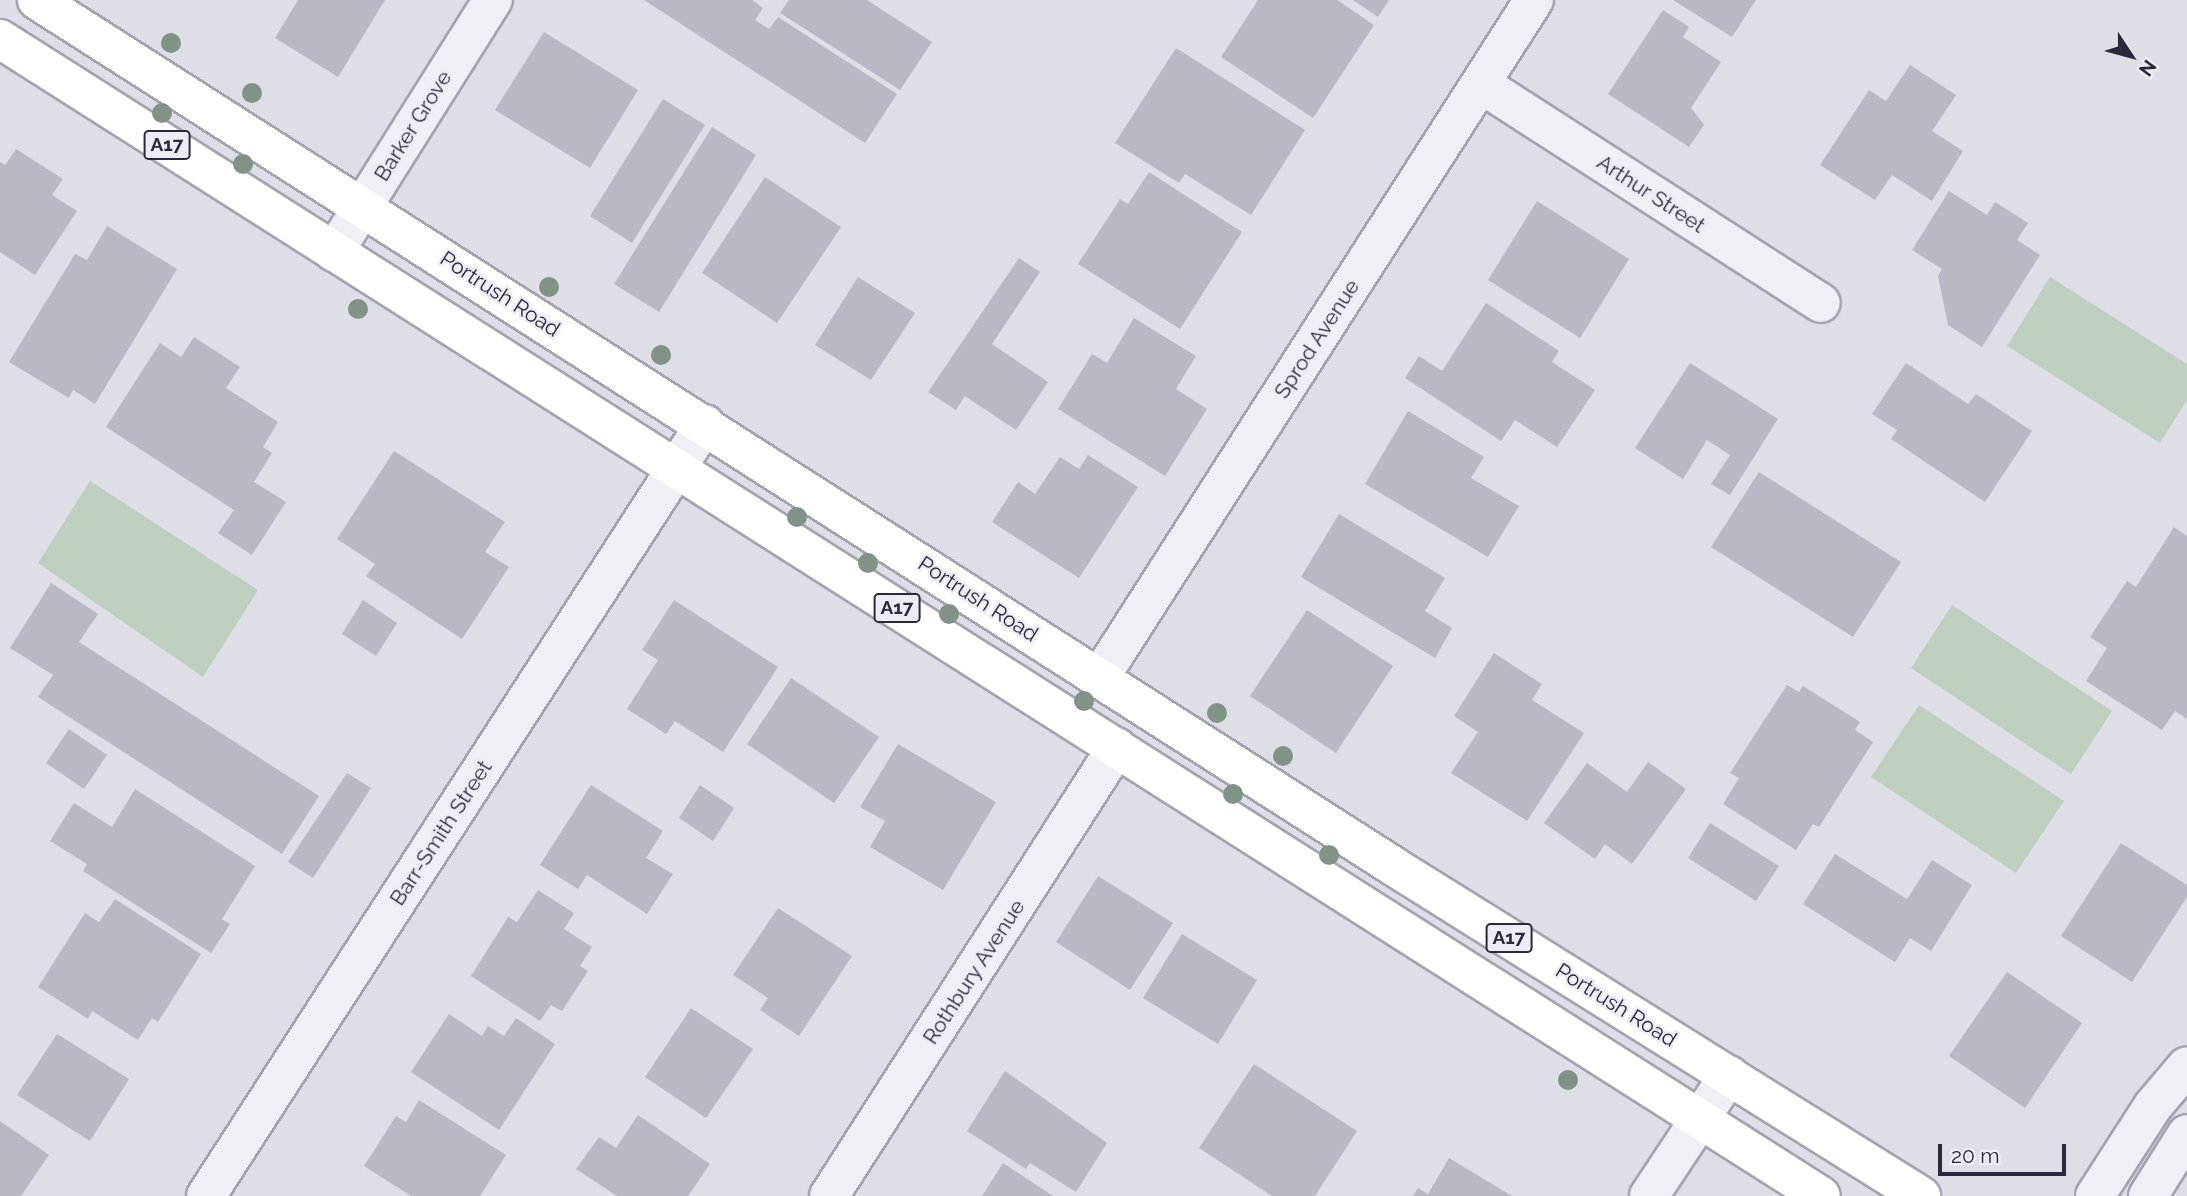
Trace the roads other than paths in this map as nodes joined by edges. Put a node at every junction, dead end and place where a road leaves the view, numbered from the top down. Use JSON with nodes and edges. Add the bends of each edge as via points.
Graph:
{"nodes":[{"id":1,"x":37,"y":0,"type":"edge"},
{"id":2,"x":493,"y":0,"type":"edge"},
{"id":3,"x":1534,"y":0,"type":"edge"},
{"id":4,"x":0,"y":39,"type":"edge"},
{"id":5,"x":1481,"y":84,"type":"junction"},
{"id":6,"x":362,"y":206,"type":"junction"},
{"id":7,"x":334,"y":252,"type":"junction"},
{"id":8,"x":1821,"y":303,"type":"dead end"},
{"id":9,"x":705,"y":424,"type":"junction"},
{"id":10,"x":676,"y":469,"type":"junction"},
{"id":11,"x":1100,"y":677,"type":"junction"},
{"id":12,"x":1117,"y":747,"type":"junction"},
{"id":13,"x":2187,"y":1066,"type":"edge"},
{"id":14,"x":1729,"y":1075,"type":"junction"},
{"id":15,"x":1700,"y":1119,"type":"junction"},
{"id":16,"x":2187,"y":1134,"type":"edge"},
{"id":17,"x":206,"y":1196,"type":"edge"},
{"id":18,"x":829,"y":1196,"type":"edge"},
{"id":19,"x":1650,"y":1196,"type":"edge"},
{"id":20,"x":1821,"y":1196,"type":"edge"},
{"id":21,"x":1921,"y":1196,"type":"edge"},
{"id":22,"x":2095,"y":1196,"type":"edge"},
{"id":23,"x":2148,"y":1196,"type":"edge"}],
"edges":[{"from":1,"to":6,"type":"highway","name":"Portrush Road","number":"A17"},
{"from":2,"to":6,"type":"street","name":"Barker Grove"},
{"from":3,"to":5,"type":"street","name":"Sprod Avenue"},
{"from":4,"to":7,"type":"highway","number":"A17"},
{"from":5,"to":8,"type":"street","name":"Arthur Street"},
{"from":5,"to":11,"type":"street","name":"Sprod Avenue"},
{"from":6,"to":7,"type":"street","name":"Barker Grove"},
{"from":6,"to":9,"type":"highway","name":"Portrush Road","number":"A17"},
{"from":7,"to":10,"type":"highway","number":"A17"},
{"from":9,"to":10,"type":"street","name":"Barr-Smith Street"},
{"from":9,"to":11,"type":"highway","name":"Portrush Road","number":"A17"},
{"from":10,"to":12,"type":"highway","number":"A17"},
{"from":10,"to":17,"type":"street","name":"Barr-Smith Street"},
{"from":11,"to":14,"type":"highway","name":"Portrush Road","number":"A17"},
{"from":12,"to":15,"type":"highway","number":"A17"},
{"from":12,"to":18,"type":"street","name":"Rothbury Avenue"},
{"from":13,"to":22,"type":"street","via":[[2153,1106]]},
{"from":14,"to":15,"type":"street"},
{"from":14,"to":21,"type":"highway","name":"Portrush Road","number":"A17"},
{"from":15,"to":19,"type":"street"},
{"from":15,"to":20,"type":"highway","number":"A17"},
{"from":16,"to":23,"type":"street"}]}
